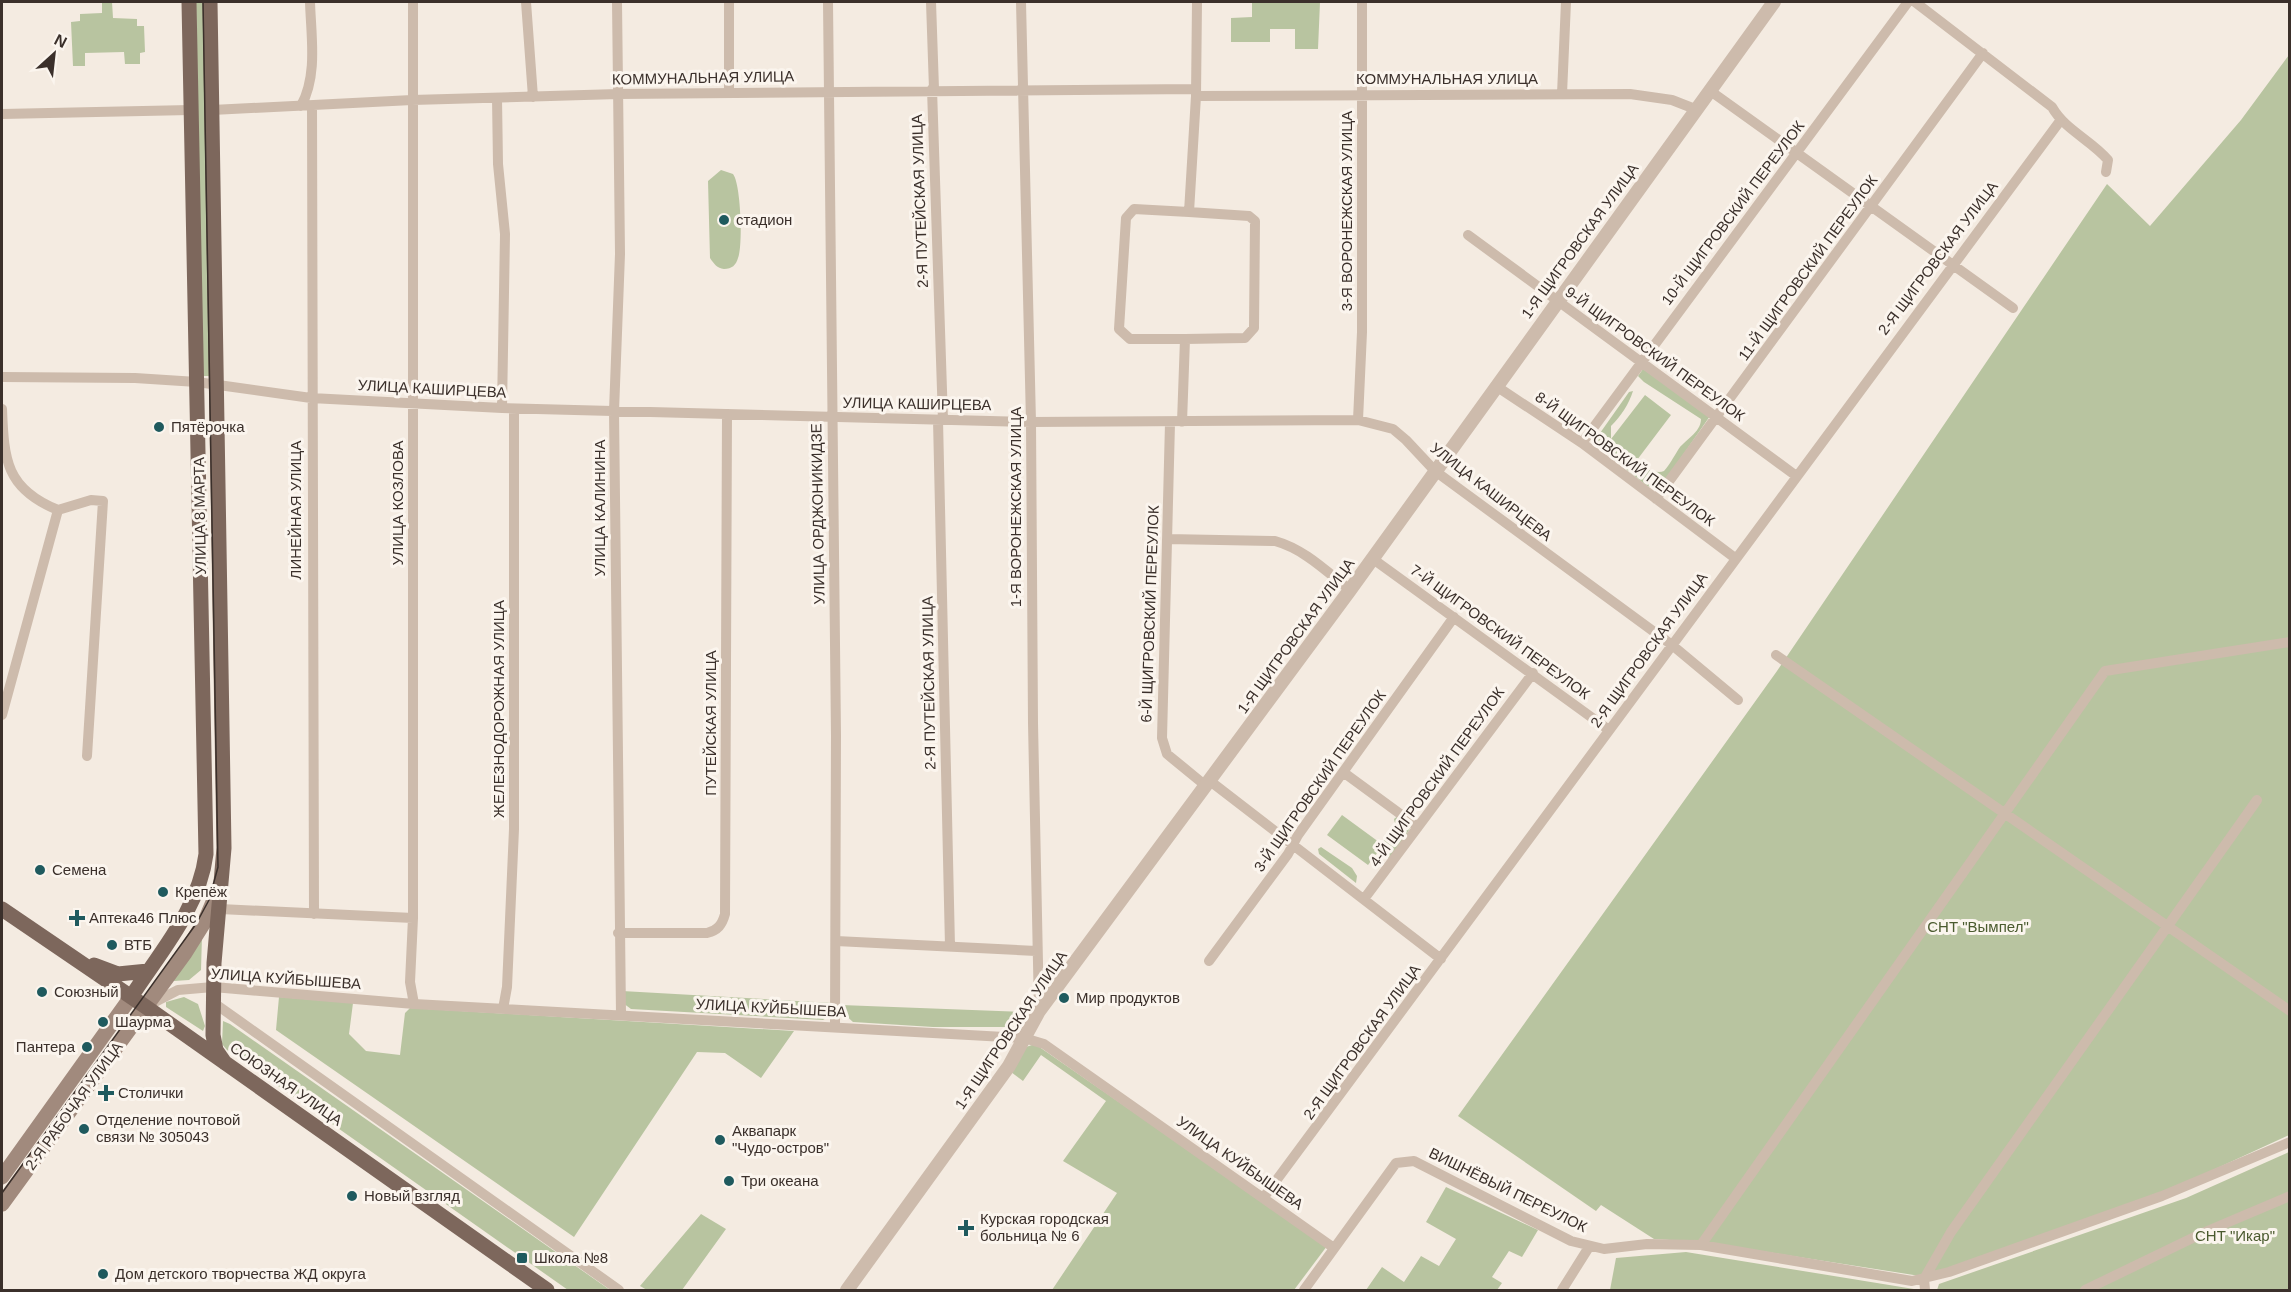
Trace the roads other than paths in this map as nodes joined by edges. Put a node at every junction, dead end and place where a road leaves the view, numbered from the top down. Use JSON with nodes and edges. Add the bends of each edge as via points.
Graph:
{"nodes":[{"id":1,"x":189,"y":2,"type":"edge"},
{"id":2,"x":210,"y":2,"type":"edge"},
{"id":3,"x":310,"y":2,"type":"edge"},
{"id":4,"x":413,"y":2,"type":"edge"},
{"id":5,"x":526,"y":2,"type":"edge"},
{"id":6,"x":617,"y":2,"type":"edge"},
{"id":7,"x":729,"y":2,"type":"edge"},
{"id":8,"x":828,"y":2,"type":"edge"},
{"id":9,"x":931,"y":2,"type":"edge"},
{"id":10,"x":1021,"y":2,"type":"edge"},
{"id":11,"x":1197,"y":2,"type":"edge"},
{"id":12,"x":1362,"y":2,"type":"edge"},
{"id":13,"x":1566,"y":2,"type":"edge"},
{"id":14,"x":1774,"y":2,"type":"edge"},
{"id":15,"x":1908,"y":2,"type":"edge"},
{"id":16,"x":1915,"y":2,"type":"edge"},
{"id":17,"x":1983,"y":53,"type":"junction"},
{"id":18,"x":933,"y":89,"type":"junction"},
{"id":19,"x":1709,"y":90,"type":"junction"},
{"id":20,"x":830,"y":91,"type":"junction"},
{"id":21,"x":1023,"y":91,"type":"junction"},
{"id":22,"x":1196,"y":92,"type":"junction"},
{"id":23,"x":729,"y":93,"type":"junction"},
{"id":24,"x":618,"y":94,"type":"junction"},
{"id":25,"x":1363,"y":94,"type":"junction"},
{"id":26,"x":1563,"y":94,"type":"junction"},
{"id":27,"x":533,"y":97,"type":"junction"},
{"id":28,"x":497,"y":98,"type":"junction"},
{"id":29,"x":412,"y":100,"type":"junction"},
{"id":30,"x":306,"y":106,"type":"junction"},
{"id":31,"x":1695,"y":109,"type":"junction"},
{"id":32,"x":190,"y":110,"type":"junction"},
{"id":33,"x":212,"y":110,"type":"junction"},
{"id":34,"x":2,"y":114,"type":"edge"},
{"id":35,"x":2060,"y":121,"type":"junction"},
{"id":36,"x":1796,"y":153,"type":"junction"},
{"id":37,"x":2106,"y":172,"type":"dead end"},
{"id":38,"x":1871,"y":208,"type":"junction"},
{"id":39,"x":1189,"y":212,"type":"junction"},
{"id":40,"x":1468,"y":235,"type":"dead end"},
{"id":41,"x":1950,"y":265,"type":"junction"},
{"id":42,"x":1557,"y":302,"type":"junction"},
{"id":43,"x":2013,"y":308,"type":"dead end"},
{"id":44,"x":1185,"y":339,"type":"junction"},
{"id":45,"x":1641,"y":362,"type":"junction"},
{"id":46,"x":2,"y":377,"type":"edge"},
{"id":47,"x":197,"y":382,"type":"junction"},
{"id":48,"x":1496,"y":386,"type":"junction"},
{"id":49,"x":216,"y":387,"type":"junction"},
{"id":50,"x":311,"y":398,"type":"junction"},
{"id":51,"x":414,"y":402,"type":"junction"},
{"id":52,"x":502,"y":408,"type":"junction"},
{"id":53,"x":2,"y":409,"type":"edge"},
{"id":54,"x":514,"y":409,"type":"junction"},
{"id":55,"x":614,"y":411,"type":"junction"},
{"id":56,"x":727,"y":414,"type":"junction"},
{"id":57,"x":832,"y":417,"type":"junction"},
{"id":58,"x":1717,"y":418,"type":"junction"},
{"id":59,"x":940,"y":420,"type":"junction"},
{"id":60,"x":1358,"y":420,"type":"junction"},
{"id":61,"x":1031,"y":422,"type":"junction"},
{"id":62,"x":1182,"y":422,"type":"junction"},
{"id":63,"x":1170,"y":423,"type":"junction"},
{"id":64,"x":1582,"y":443,"type":"junction"},
{"id":65,"x":1435,"y":471,"type":"junction"},
{"id":66,"x":1796,"y":475,"type":"junction"},
{"id":67,"x":1656,"y":499,"type":"junction"},
{"id":68,"x":64,"y":508,"type":"junction"},
{"id":69,"x":1167,"y":539,"type":"junction"},
{"id":70,"x":1735,"y":558,"type":"junction"},
{"id":71,"x":1373,"y":559,"type":"junction"},
{"id":72,"x":1350,"y":590,"type":"junction"},
{"id":73,"x":1454,"y":618,"type":"junction"},
{"id":74,"x":2289,"y":642,"type":"edge"},
{"id":75,"x":1672,"y":645,"type":"junction"},
{"id":76,"x":1776,"y":655,"type":"dead end"},
{"id":77,"x":1533,"y":673,"type":"junction"},
{"id":78,"x":1738,"y":700,"type":"dead end"},
{"id":79,"x":2,"y":715,"type":"edge"},
{"id":80,"x":1610,"y":730,"type":"junction"},
{"id":81,"x":87,"y":756,"type":"dead end"},
{"id":82,"x":1343,"y":772,"type":"junction"},
{"id":83,"x":1208,"y":784,"type":"junction"},
{"id":84,"x":2258,"y":800,"type":"dead end"},
{"id":85,"x":2004,"y":814,"type":"junction"},
{"id":86,"x":1418,"y":827,"type":"junction"},
{"id":87,"x":1294,"y":844,"type":"junction"},
{"id":88,"x":223,"y":877,"type":"junction"},
{"id":89,"x":1364,"y":899,"type":"junction"},
{"id":90,"x":2,"y":909,"type":"edge"},
{"id":91,"x":219,"y":909,"type":"junction"},
{"id":92,"x":314,"y":914,"type":"junction"},
{"id":93,"x":413,"y":918,"type":"junction"},
{"id":94,"x":2169,"y":927,"type":"junction"},
{"id":95,"x":618,"y":933,"type":"junction"},
{"id":96,"x":836,"y":941,"type":"junction"},
{"id":97,"x":54,"y":945,"type":"junction"},
{"id":98,"x":950,"y":946,"type":"junction"},
{"id":99,"x":1036,"y":951,"type":"junction"},
{"id":100,"x":1442,"y":959,"type":"junction"},
{"id":101,"x":1209,"y":961,"type":"dead end"},
{"id":102,"x":148,"y":971,"type":"junction"},
{"id":103,"x":213,"y":987,"type":"junction"},
{"id":104,"x":131,"y":997,"type":"junction"},
{"id":105,"x":214,"y":1003,"type":"junction"},
{"id":106,"x":414,"y":1004,"type":"junction"},
{"id":107,"x":146,"y":1007,"type":"junction"},
{"id":108,"x":503,"y":1009,"type":"junction"},
{"id":109,"x":1039,"y":1011,"type":"junction"},
{"id":110,"x":2289,"y":1011,"type":"edge"},
{"id":111,"x":621,"y":1014,"type":"junction"},
{"id":112,"x":835,"y":1026,"type":"junction"},
{"id":113,"x":1024,"y":1038,"type":"junction"},
{"id":114,"x":225,"y":1063,"type":"junction"},
{"id":115,"x":2289,"y":1142,"type":"edge"},
{"id":116,"x":2,"y":1177,"type":"edge"},
{"id":117,"x":2289,"y":1196,"type":"edge"},
{"id":118,"x":1264,"y":1197,"type":"junction"},
{"id":119,"x":2,"y":1204,"type":"edge"},
{"id":120,"x":1701,"y":1245,"type":"junction"},
{"id":121,"x":1589,"y":1246,"type":"junction"},
{"id":122,"x":1335,"y":1248,"type":"junction"},
{"id":123,"x":1925,"y":1285,"type":"edge"},
{"id":124,"x":547,"y":1290,"type":"edge"},
{"id":125,"x":619,"y":1290,"type":"edge"},
{"id":126,"x":847,"y":1290,"type":"edge"},
{"id":127,"x":1304,"y":1290,"type":"edge"},
{"id":128,"x":1563,"y":1290,"type":"edge"},
{"id":129,"x":2085,"y":1290,"type":"edge"}],
"edges":[{"from":1,"to":32,"type":"main road","name":"УЛИЦА 8 МАРТА"},
{"from":2,"to":33,"type":"main road","name":"УЛИЦА 8 МАРТА"},
{"from":3,"to":30,"type":"street","name":"ЛИНЕЙНАЯ УЛИЦА","via":[[312,76]]},
{"from":4,"to":29,"type":"street","name":"УЛИЦА КОЗЛОВА"},
{"from":5,"to":27,"type":"street"},
{"from":6,"to":24,"type":"street","name":"УЛИЦА КАЛИНИНА"},
{"from":7,"to":23,"type":"street"},
{"from":8,"to":20,"type":"street","name":"УЛИЦА ОРДЖОНИКИДЗЕ"},
{"from":9,"to":18,"type":"street","name":"2-Я ПУТЕЙСКАЯ УЛИЦА"},
{"from":10,"to":21,"type":"street","name":"1-Я ВОРОНЕЖСКАЯ УЛИЦА"},
{"from":11,"to":22,"type":"street"},
{"from":12,"to":25,"type":"street","name":"3-Я ВОРОНЕЖСКАЯ УЛИЦА"},
{"from":13,"to":26,"type":"street"},
{"from":14,"to":19,"type":"street","name":"1-Я ЩИГРОВСКАЯ УЛИЦА"},
{"from":15,"to":36,"type":"street","name":"10-Й ЩИГРОВСКИЙ ПЕРЕУЛОК"},
{"from":16,"to":17,"type":"street"},
{"from":17,"to":35,"type":"street","via":[[2052,107]]},
{"from":17,"to":38,"type":"street","name":"11-Й ЩИГРОВСКИЙ ПЕРЕУЛОК"},
{"from":18,"to":20,"type":"street","name":"КОММУНАЛЬНАЯ УЛИЦА"},
{"from":18,"to":21,"type":"street","name":"КОММУНАЛЬНАЯ УЛИЦА"},
{"from":18,"to":59,"type":"street","name":"2-Я ПУТЕЙСКАЯ УЛИЦА"},
{"from":19,"to":31,"type":"street","name":"1-Я ЩИГРОВСКАЯ УЛИЦА"},
{"from":19,"to":36,"type":"street"},
{"from":20,"to":23,"type":"street","name":"КОММУНАЛЬНАЯ УЛИЦА"},
{"from":20,"to":57,"type":"street","name":"УЛИЦА ОРДЖОНИКИДЗЕ"},
{"from":21,"to":22,"type":"street","name":"КОММУНАЛЬНАЯ УЛИЦА"},
{"from":21,"to":61,"type":"street","name":"1-Я ВОРОНЕЖСКАЯ УЛИЦА"},
{"from":22,"to":25,"type":"street","name":"КОММУНАЛЬНАЯ УЛИЦА"},
{"from":22,"to":39,"type":"street"},
{"from":23,"to":24,"type":"street","name":"КОММУНАЛЬНАЯ УЛИЦА"},
{"from":24,"to":27,"type":"street","name":"КОММУНАЛЬНАЯ УЛИЦА"},
{"from":24,"to":55,"type":"street","name":"УЛИЦА КАЛИНИНА","via":[[620,254]]},
{"from":25,"to":26,"type":"street","name":"КОММУНАЛЬНАЯ УЛИЦА"},
{"from":25,"to":60,"type":"street","name":"3-Я ВОРОНЕЖСКАЯ УЛИЦА"},
{"from":26,"to":31,"type":"street","name":"КОММУНАЛЬНАЯ УЛИЦА","via":[[1657,96]]},
{"from":27,"to":28,"type":"street","name":"КОММУНАЛЬНАЯ УЛИЦА"},
{"from":28,"to":29,"type":"street","name":"КОММУНАЛЬНАЯ УЛИЦА"},
{"from":28,"to":52,"type":"street","via":[[498,164],[506,234]]},
{"from":29,"to":30,"type":"street","name":"КОММУНАЛЬНАЯ УЛИЦА"},
{"from":29,"to":51,"type":"street","name":"УЛИЦА КОЗЛОВА"},
{"from":30,"to":33,"type":"street","name":"КОММУНАЛЬНАЯ УЛИЦА"},
{"from":30,"to":50,"type":"street","name":"ЛИНЕЙНАЯ УЛИЦА"},
{"from":31,"to":42,"type":"street","name":"1-Я ЩИГРОВСКАЯ УЛИЦА"},
{"from":32,"to":34,"type":"street"},
{"from":32,"to":47,"type":"main road","name":"УЛИЦА 8 МАРТА"},
{"from":33,"to":49,"type":"main road","name":"УЛИЦА 8 МАРТА"},
{"from":35,"to":37,"type":"street","via":[[2099,149],[2108,160]]},
{"from":35,"to":41,"type":"street","name":"2-Я ЩИГРОВСКАЯ УЛИЦА"},
{"from":36,"to":38,"type":"street"},
{"from":36,"to":45,"type":"street","name":"10-Й ЩИГРОВСКИЙ ПЕРЕУЛОК"},
{"from":38,"to":41,"type":"street"},
{"from":38,"to":58,"type":"street","name":"11-Й ЩИГРОВСКИЙ ПЕРЕУЛОК"},
{"from":39,"to":44,"type":"street","via":[[1249,216],[1255,221],[1254,328],[1245,338]]},
{"from":39,"to":44,"type":"street","via":[[1129,212],[1119,329],[1130,339]]},
{"from":40,"to":42,"type":"street","name":"9-Й ЩИГРОВСКИЙ ПЕРЕУЛОК"},
{"from":41,"to":43,"type":"street"},
{"from":41,"to":66,"type":"street","name":"2-Я ЩИГРОВСКАЯ УЛИЦА"},
{"from":42,"to":45,"type":"street","name":"9-Й ЩИГРОВСКИЙ ПЕРЕУЛОК"},
{"from":42,"to":48,"type":"street","name":"1-Я ЩИГРОВСКАЯ УЛИЦА"},
{"from":44,"to":62,"type":"street"},
{"from":45,"to":58,"type":"street","name":"9-Й ЩИГРОВСКИЙ ПЕРЕУЛОК"},
{"from":45,"to":64,"type":"street","name":"10-Й ЩИГРОВСКИЙ ПЕРЕУЛОК"},
{"from":46,"to":47,"type":"street","name":"УЛИЦА КАШИРЦЕВА"},
{"from":47,"to":49,"type":"street","name":"УЛИЦА КАШИРЦЕВА"},
{"from":47,"to":102,"type":"main road","name":"УЛИЦА 8 МАРТА","via":[[206,854],[193,901]]},
{"from":48,"to":64,"type":"street","name":"8-Й ЩИГРОВСКИЙ ПЕРЕУЛОК"},
{"from":48,"to":65,"type":"street","name":"1-Я ЩИГРОВСКАЯ УЛИЦА"},
{"from":49,"to":50,"type":"street","name":"УЛИЦА КАШИРЦЕВА"},
{"from":49,"to":88,"type":"main road","name":"УЛИЦА 8 МАРТА"},
{"from":50,"to":51,"type":"street","name":"УЛИЦА КАШИРЦЕВА"},
{"from":50,"to":92,"type":"street","name":"ЛИНЕЙНАЯ УЛИЦА"},
{"from":51,"to":52,"type":"street","name":"УЛИЦА КАШИРЦЕВА"},
{"from":51,"to":93,"type":"street","name":"УЛИЦА КОЗЛОВА"},
{"from":52,"to":54,"type":"street","name":"УЛИЦА КАШИРЦЕВА"},
{"from":53,"to":68,"type":"street","via":[[4,459],[36,501]]},
{"from":54,"to":55,"type":"street","name":"УЛИЦА КАШИРЦЕВА"},
{"from":54,"to":108,"type":"street","name":"ЖЕЛЕЗНОДОРОЖНАЯ УЛИЦА","via":[[514,830]]},
{"from":55,"to":56,"type":"street","name":"УЛИЦА КАШИРЦЕВА"},
{"from":55,"to":95,"type":"street","name":"УЛИЦА КАЛИНИНА"},
{"from":56,"to":57,"type":"street","name":"УЛИЦА КАШИРЦЕВА"},
{"from":56,"to":95,"type":"street","name":"ПУТЕЙСКАЯ УЛИЦА","via":[[725,914],[716,931],[707,933]]},
{"from":57,"to":59,"type":"street","name":"УЛИЦА КАШИРЦЕВА"},
{"from":57,"to":96,"type":"street","name":"УЛИЦА ОРДЖОНИКИДЗЕ"},
{"from":58,"to":66,"type":"street","name":"9-Й ЩИГРОВСКИЙ ПЕРЕУЛОК"},
{"from":58,"to":67,"type":"street","name":"11-Й ЩИГРОВСКИЙ ПЕРЕУЛОК"},
{"from":59,"to":61,"type":"street","name":"УЛИЦА КАШИРЦЕВА"},
{"from":59,"to":98,"type":"street","name":"2-Я ПУТЕЙСКАЯ УЛИЦА"},
{"from":60,"to":62,"type":"street","name":"УЛИЦА КАШИРЦЕВА"},
{"from":60,"to":65,"type":"street","name":"УЛИЦА КАШИРЦЕВА","via":[[1393,429]]},
{"from":61,"to":63,"type":"street","name":"УЛИЦА КАШИРЦЕВА"},
{"from":61,"to":99,"type":"street","name":"1-Я ВОРОНЕЖСКАЯ УЛИЦА"},
{"from":62,"to":63,"type":"street","name":"УЛИЦА КАШИРЦЕВА"},
{"from":63,"to":69,"type":"street","name":"6-Й ЩИГРОВСКИЙ ПЕРЕУЛОК"},
{"from":64,"to":67,"type":"street","name":"8-Й ЩИГРОВСКИЙ ПЕРЕУЛОК"},
{"from":65,"to":71,"type":"street","name":"1-Я ЩИГРОВСКАЯ УЛИЦА"},
{"from":65,"to":75,"type":"street","name":"УЛИЦА КАШИРЦЕВА"},
{"from":66,"to":70,"type":"street","name":"2-Я ЩИГРОВСКАЯ УЛИЦА"},
{"from":67,"to":70,"type":"street","name":"8-Й ЩИГРОВСКИЙ ПЕРЕУЛОК"},
{"from":68,"to":79,"type":"street"},
{"from":68,"to":81,"type":"street","via":[[91,500],[104,503]]},
{"from":69,"to":72,"type":"street","via":[[1275,541],[1288,545]]},
{"from":69,"to":83,"type":"street","name":"6-Й ЩИГРОВСКИЙ ПЕРЕУЛОК","via":[[1162,738],[1167,754]]},
{"from":70,"to":75,"type":"street","name":"2-Я ЩИГРОВСКАЯ УЛИЦА"},
{"from":71,"to":72,"type":"street","name":"1-Я ЩИГРОВСКАЯ УЛИЦА"},
{"from":71,"to":73,"type":"street","name":"7-Й ЩИГРОВСКИЙ ПЕРЕУЛОК"},
{"from":72,"to":83,"type":"street","name":"1-Я ЩИГРОВСКАЯ УЛИЦА"},
{"from":73,"to":77,"type":"street","name":"7-Й ЩИГРОВСКИЙ ПЕРЕУЛОК"},
{"from":73,"to":82,"type":"street","name":"3-Й ЩИГРОВСКИЙ ПЕРЕУЛОК"},
{"from":74,"to":85,"type":"street","via":[[2105,671]]},
{"from":75,"to":78,"type":"street","name":"УЛИЦА КАШИРЦЕВА"},
{"from":75,"to":80,"type":"street","name":"2-Я ЩИГРОВСКАЯ УЛИЦА"},
{"from":76,"to":85,"type":"street"},
{"from":77,"to":80,"type":"street","name":"7-Й ЩИГРОВСКИЙ ПЕРЕУЛОК"},
{"from":77,"to":86,"type":"street","name":"4-Й ЩИГРОВСКИЙ ПЕРЕУЛОК"},
{"from":80,"to":100,"type":"street","name":"2-Я ЩИГРОВСКАЯ УЛИЦА"},
{"from":82,"to":86,"type":"street"},
{"from":82,"to":87,"type":"street","name":"3-Й ЩИГРОВСКИЙ ПЕРЕУЛОК"},
{"from":83,"to":87,"type":"street","name":"6-Й ЩИГРОВСКИЙ ПЕРЕУЛОК"},
{"from":83,"to":109,"type":"street","name":"1-Я ЩИГРОВСКАЯ УЛИЦА"},
{"from":84,"to":94,"type":"street"},
{"from":85,"to":94,"type":"street"},
{"from":85,"to":120,"type":"street"},
{"from":86,"to":89,"type":"street","name":"4-Й ЩИГРОВСКИЙ ПЕРЕУЛОК"},
{"from":87,"to":89,"type":"street","name":"6-Й ЩИГРОВСКИЙ ПЕРЕУЛОК"},
{"from":87,"to":101,"type":"street","name":"3-Й ЩИГРОВСКИЙ ПЕРЕУЛОК"},
{"from":88,"to":91,"type":"main road"},
{"from":88,"to":107,"type":"main road","name":"УЛИЦА 8 МАРТА","via":[[200,930]]},
{"from":89,"to":100,"type":"street","name":"6-Й ЩИГРОВСКИЙ ПЕРЕУЛОК"},
{"from":90,"to":97,"type":"main road","name":"СОЮЗНАЯ УЛИЦА"},
{"from":91,"to":92,"type":"street"},
{"from":91,"to":103,"type":"main road"},
{"from":92,"to":93,"type":"street"},
{"from":93,"to":106,"type":"street","name":"УЛИЦА КОЗЛОВА","via":[[410,982]]},
{"from":94,"to":110,"type":"street"},
{"from":94,"to":123,"type":"street","via":[[1951,1232]]},
{"from":95,"to":111,"type":"street","name":"УЛИЦА КАЛИНИНА"},
{"from":96,"to":98,"type":"street"},
{"from":96,"to":112,"type":"street","name":"УЛИЦА ОРДЖОНИКИДЗЕ"},
{"from":97,"to":102,"type":"main road","via":[[118,974]]},
{"from":97,"to":104,"type":"main road","name":"СОЮЗНАЯ УЛИЦА"},
{"from":98,"to":99,"type":"street"},
{"from":99,"to":109,"type":"street","name":"1-Я ВОРОНЕЖСКАЯ УЛИЦА"},
{"from":100,"to":118,"type":"street","name":"2-Я ЩИГРОВСКАЯ УЛИЦА"},
{"from":102,"to":104,"type":"main road","name":"УЛИЦА 8 МАРТА"},
{"from":103,"to":105,"type":"main road"},
{"from":103,"to":106,"type":"street","name":"УЛИЦА КУЙБЫШЕВА"},
{"from":103,"to":107,"type":"street","name":"УЛИЦА КУЙБЫШЕВА","via":[[178,990]]},
{"from":104,"to":107,"type":"main road","name":"СОЮЗНАЯ УЛИЦА"},
{"from":104,"to":116,"type":"main road","name":"2-Я РАБОЧАЯ УЛИЦА"},
{"from":105,"to":114,"type":"main road","via":[[215,1045]]},
{"from":105,"to":125,"type":"street"},
{"from":106,"to":108,"type":"street","name":"УЛИЦА КУЙБЫШЕВА"},
{"from":107,"to":114,"type":"main road","name":"СОЮЗНАЯ УЛИЦА"},
{"from":107,"to":119,"type":"main road","name":"2-Я РАБОЧАЯ УЛИЦА"},
{"from":108,"to":111,"type":"street","name":"УЛИЦА КУЙБЫШЕВА"},
{"from":109,"to":113,"type":"street","name":"1-Я ЩИГРОВСКАЯ УЛИЦА"},
{"from":111,"to":112,"type":"street","name":"УЛИЦА КУЙБЫШЕВА"},
{"from":112,"to":113,"type":"street","name":"УЛИЦА КУЙБЫШЕВА"},
{"from":113,"to":118,"type":"street","name":"УЛИЦА КУЙБЫШЕВА","via":[[1044,1044]]},
{"from":113,"to":126,"type":"street","name":"1-Я ЩИГРОВСКАЯ УЛИЦА","via":[[1009,1066]]},
{"from":114,"to":124,"type":"main road","name":"СОЮЗНАЯ УЛИЦА"},
{"from":115,"to":123,"type":"street","via":[[2162,1197]]},
{"from":117,"to":129,"type":"street"},
{"from":118,"to":122,"type":"street","name":"УЛИЦА КУЙБЫШЕВА"},
{"from":120,"to":121,"type":"street","name":"ВИШНЁВЫЙ ПЕРЕУЛОК","via":[[1647,1244],[1604,1249]]},
{"from":120,"to":123,"type":"street","name":"ВИШНЁВЫЙ ПЕРЕУЛОК"},
{"from":121,"to":122,"type":"street","name":"ВИШНЁВЫЙ ПЕРЕУЛОК","via":[[1571,1241],[1414,1161],[1396,1163]]},
{"from":121,"to":128,"type":"street"},
{"from":122,"to":127,"type":"street"}]}
